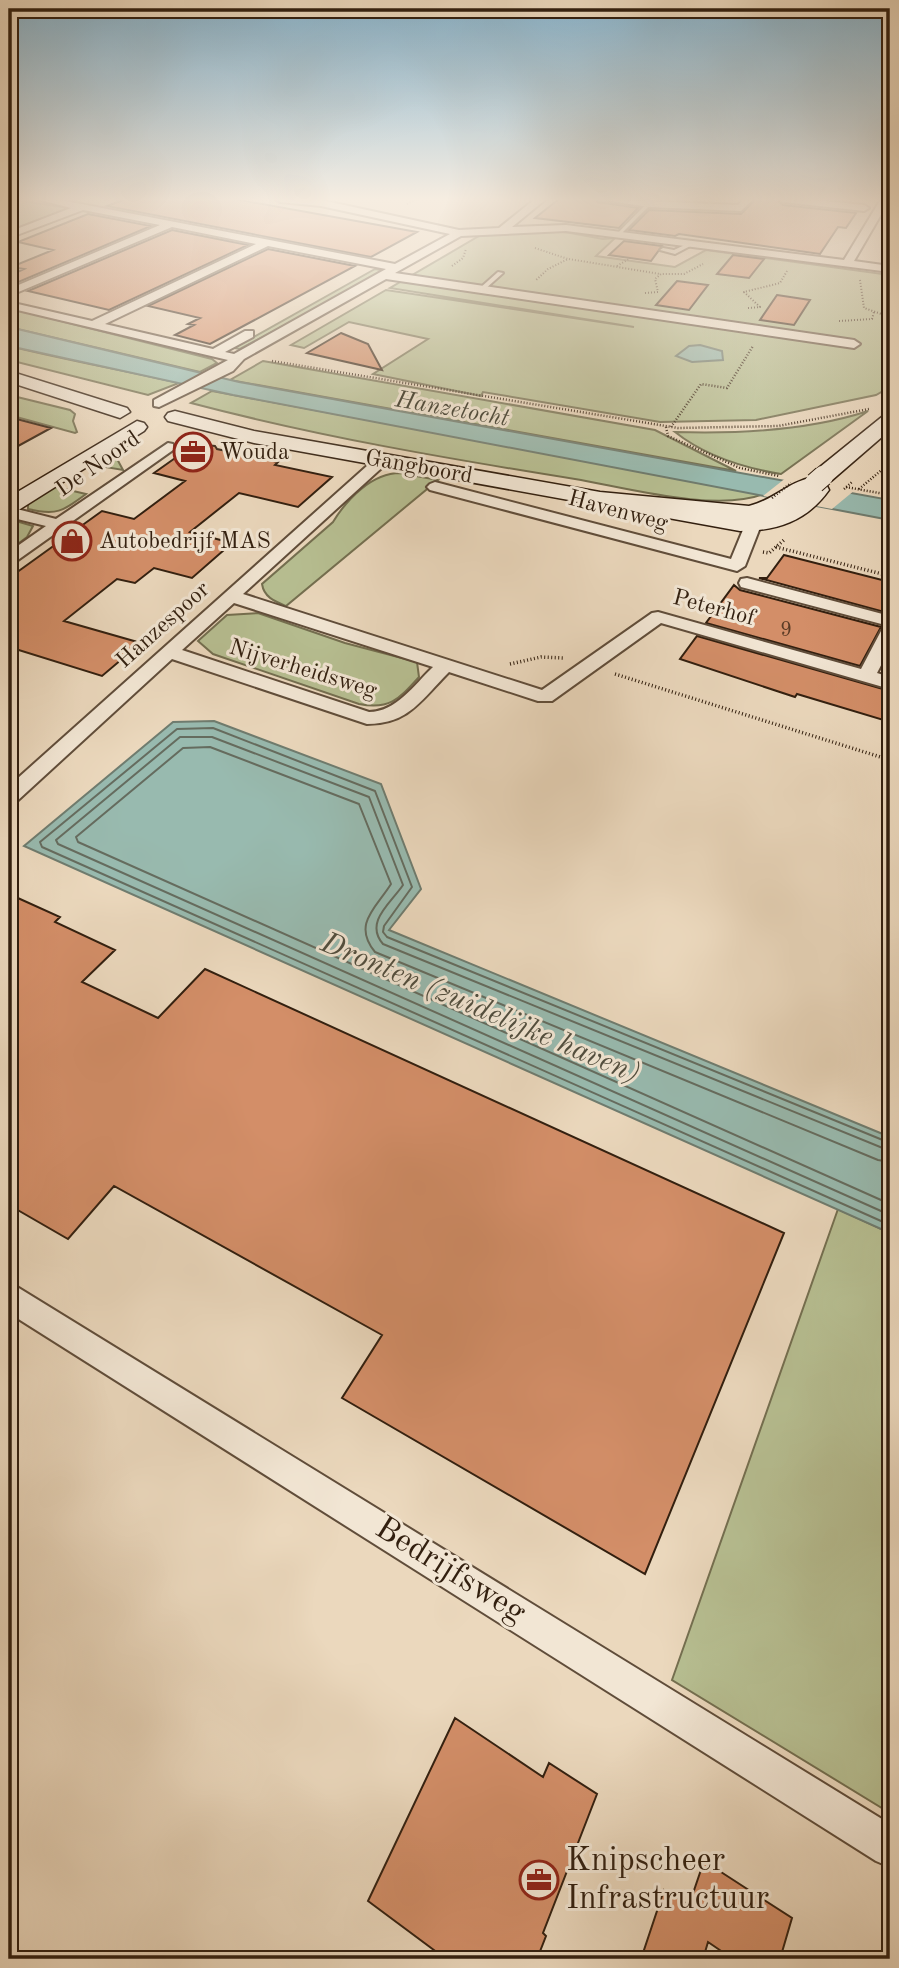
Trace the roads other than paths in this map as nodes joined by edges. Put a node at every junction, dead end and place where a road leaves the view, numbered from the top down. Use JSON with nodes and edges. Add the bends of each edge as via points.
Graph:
{"nodes":[{"id":1,"x":165,"y":291,"type":"edge"},
{"id":2,"x":356,"y":291,"type":"edge"},
{"id":3,"x":494,"y":291,"type":"edge"},
{"id":4,"x":9,"y":305,"type":"edge"},
{"id":5,"x":93,"y":325,"type":"junction"},
{"id":6,"x":260,"y":328,"type":"dead end"},
{"id":7,"x":854,"y":344,"type":"dead end"},
{"id":8,"x":213,"y":354,"type":"junction"},
{"id":9,"x":235,"y":360,"type":"junction"},
{"id":10,"x":9,"y":376,"type":"edge"},
{"id":11,"x":170,"y":408,"type":"junction"},
{"id":12,"x":881,"y":414,"type":"edge"},
{"id":13,"x":128,"y":417,"type":"junction"},
{"id":14,"x":168,"y":447,"type":"dead end"},
{"id":15,"x":382,"y":460,"type":"junction"},
{"id":16,"x":435,"y":487,"type":"dead end"},
{"id":17,"x":9,"y":496,"type":"edge"},
{"id":18,"x":9,"y":506,"type":"edge"},
{"id":19,"x":9,"y":512,"type":"edge"},
{"id":20,"x":751,"y":519,"type":"junction"},
{"id":21,"x":58,"y":524,"type":"junction"},
{"id":22,"x":9,"y":559,"type":"edge"},
{"id":23,"x":747,"y":583,"type":"dead end"},
{"id":24,"x":231,"y":596,"type":"junction"},
{"id":25,"x":890,"y":621,"type":"edge"},
{"id":26,"x":890,"y":631,"type":"edge"},
{"id":27,"x":169,"y":652,"type":"junction"},
{"id":28,"x":446,"y":665,"type":"junction"},
{"id":29,"x":866,"y":676,"type":"junction"},
{"id":30,"x":890,"y":683,"type":"edge"},
{"id":31,"x":545,"y":697,"type":"joint"},
{"id":32,"x":9,"y":797,"type":"edge"},
{"id":33,"x":9,"y":1296,"type":"edge"},
{"id":34,"x":890,"y":1847,"type":"edge"}],
"edges":[{"from":1,"to":5,"type":"street"},
{"from":2,"to":9,"type":"street"},
{"from":3,"to":7,"type":"street"},
{"from":4,"to":5,"type":"street"},
{"from":5,"to":8,"type":"street"},
{"from":6,"to":8,"type":"street"},
{"from":8,"to":9,"type":"street"},
{"from":9,"to":11,"type":"street"},
{"from":10,"to":13,"type":"main road"},
{"from":11,"to":13,"type":"main road","name":"Gangboord"},
{"from":11,"to":15,"type":"main road","name":"Gangboord","via":[[206,432]]},
{"from":12,"to":20,"type":"main road","name":"Gangboord","via":[[817,480],[818,490],[795,502],[793,515],[775,523]]},
{"from":13,"to":17,"type":"main road","name":"De Noord"},
{"from":13,"to":18,"type":"main road","name":"De Noord"},
{"from":14,"to":21,"type":"street","name":"De Noord"},
{"from":15,"to":20,"type":"main road","name":"Gangboord","via":[[630,505]]},
{"from":15,"to":24,"type":"street","name":"Hanzespoor"},
{"from":16,"to":20,"type":"street","name":"Havenweg","via":[[737,566]]},
{"from":19,"to":21,"type":"street","name":"De Noord"},
{"from":21,"to":22,"type":"street","name":"De Noord"},
{"from":23,"to":25,"type":"street"},
{"from":24,"to":27,"type":"street","name":"Hanzespoor"},
{"from":24,"to":28,"type":"street","name":"Nijverheidsweg"},
{"from":26,"to":29,"type":"street"},
{"from":27,"to":28,"type":"street","name":"Nijverheidsweg","via":[[367,718],[386,718],[399,711]]},
{"from":27,"to":32,"type":"street","name":"Hanzespoor"},
{"from":28,"to":31,"type":"street","name":"Nijverheidsweg"},
{"from":29,"to":30,"type":"street","name":"Peterhof"},
{"from":29,"to":31,"type":"street","name":"Peterhof","via":[[658,617]]},
{"from":33,"to":34,"type":"street","name":"Bedrijfsweg"}]}
